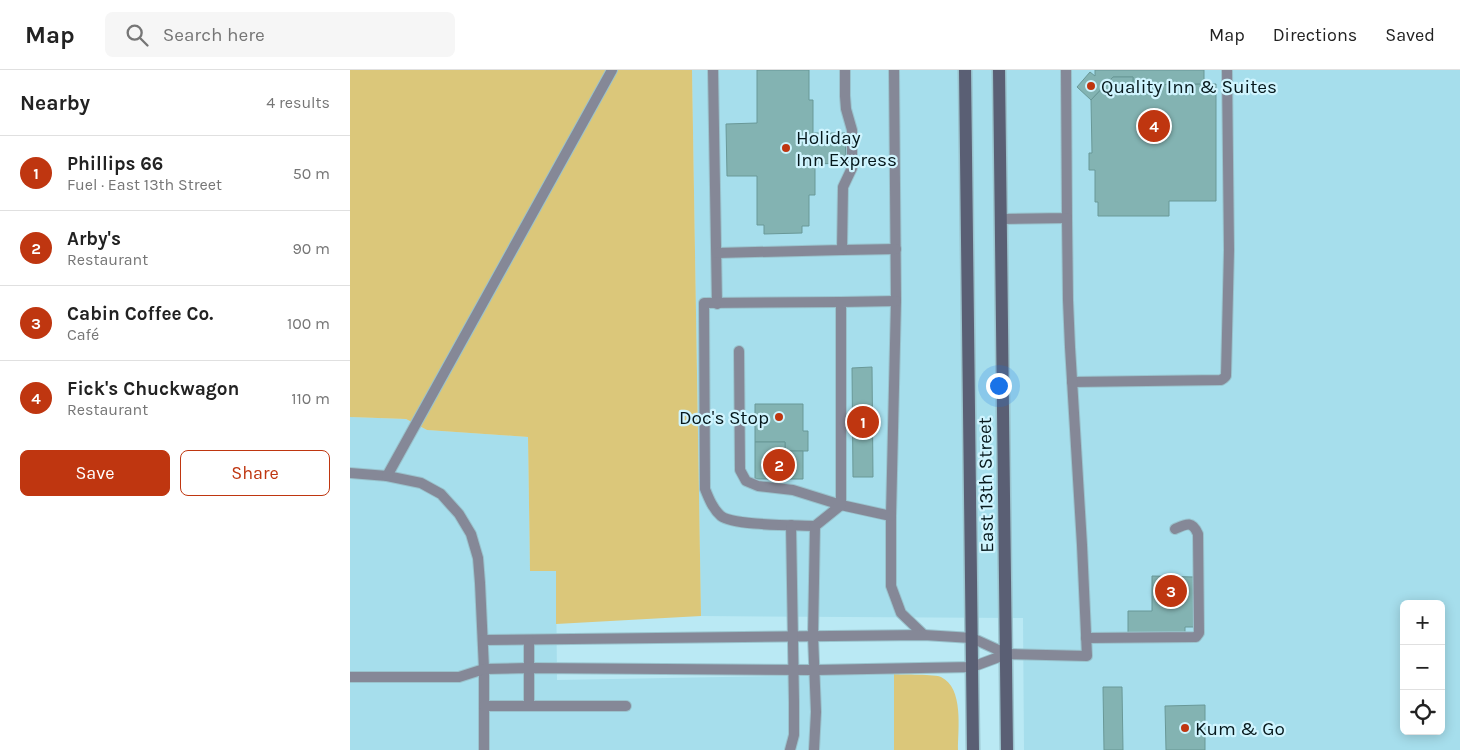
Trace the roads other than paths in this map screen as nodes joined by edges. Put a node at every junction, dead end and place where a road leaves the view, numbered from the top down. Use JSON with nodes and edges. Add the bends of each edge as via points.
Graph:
{"nodes":[{"id":1,"x":612,"y":70,"type":"edge"},
{"id":2,"x":714,"y":70,"type":"edge"},
{"id":3,"x":845,"y":70,"type":"edge"},
{"id":4,"x":894,"y":70,"type":"edge"},
{"id":5,"x":965,"y":70,"type":"edge"},
{"id":6,"x":999,"y":70,"type":"edge"},
{"id":7,"x":1066,"y":70,"type":"edge"},
{"id":8,"x":1228,"y":70,"type":"edge"},
{"id":9,"x":1067,"y":218,"type":"junction"},
{"id":10,"x":1000,"y":219,"type":"junction"},
{"id":11,"x":896,"y":249,"type":"junction"},
{"id":12,"x":842,"y":250,"type":"junction"},
{"id":13,"x":716,"y":253,"type":"junction"},
{"id":14,"x":896,"y":301,"type":"junction"},
{"id":15,"x":841,"y":302,"type":"junction"},
{"id":16,"x":717,"y":304,"type":"junction"},
{"id":17,"x":739,"y":350,"type":"dead end"},
{"id":18,"x":1072,"y":382,"type":"junction"},
{"id":19,"x":350,"y":473,"type":"edge"},
{"id":20,"x":387,"y":476,"type":"junction"},
{"id":21,"x":841,"y":505,"type":"junction"},
{"id":22,"x":891,"y":516,"type":"junction"},
{"id":23,"x":792,"y":525,"type":"junction"},
{"id":24,"x":814,"y":526,"type":"junction"},
{"id":25,"x":1175,"y":529,"type":"dead end"},
{"id":26,"x":924,"y":635,"type":"junction"},
{"id":27,"x":793,"y":636,"type":"junction"},
{"id":28,"x":813,"y":636,"type":"junction"},
{"id":29,"x":972,"y":638,"type":"junction"},
{"id":30,"x":1086,"y":638,"type":"junction"},
{"id":31,"x":483,"y":640,"type":"junction"},
{"id":32,"x":529,"y":640,"type":"junction"},
{"id":33,"x":1007,"y":654,"type":"junction"},
{"id":34,"x":972,"y":667,"type":"junction"},
{"id":35,"x":529,"y":668,"type":"junction"},
{"id":36,"x":484,"y":669,"type":"junction"},
{"id":37,"x":794,"y":670,"type":"junction"},
{"id":38,"x":815,"y":670,"type":"junction"},
{"id":39,"x":350,"y":677,"type":"edge"},
{"id":40,"x":484,"y":706,"type":"junction"},
{"id":41,"x":529,"y":706,"type":"junction"},
{"id":42,"x":626,"y":706,"type":"dead end"},
{"id":43,"x":484,"y":750,"type":"edge"},
{"id":44,"x":790,"y":750,"type":"edge"},
{"id":45,"x":814,"y":750,"type":"edge"},
{"id":46,"x":973,"y":750,"type":"edge"},
{"id":47,"x":1007,"y":750,"type":"edge"}],
"edges":[{"from":1,"to":20,"type":"lane"},
{"from":2,"to":13,"type":"lane"},
{"from":3,"to":12,"type":"lane","via":[[846,109],[852,130],[852,168],[843,187]]},
{"from":4,"to":11,"type":"lane"},
{"from":5,"to":29,"type":"main road","name":"East 13th Street"},
{"from":6,"to":10,"type":"main road","name":"East 13th Street"},
{"from":7,"to":9,"type":"lane"},
{"from":8,"to":18,"type":"lane","via":[[1226,376],[1220,380]]},
{"from":9,"to":10,"type":"lane"},
{"from":9,"to":18,"type":"lane"},
{"from":10,"to":33,"type":"main road","name":"East 13th Street"},
{"from":11,"to":12,"type":"lane"},
{"from":11,"to":14,"type":"lane"},
{"from":12,"to":13,"type":"lane"},
{"from":13,"to":16,"type":"lane"},
{"from":14,"to":15,"type":"lane"},
{"from":14,"to":22,"type":"lane"},
{"from":15,"to":16,"type":"lane"},
{"from":15,"to":21,"type":"lane"},
{"from":16,"to":23,"type":"lane","via":[[704,304],[705,489],[722,517],[739,522]]},
{"from":17,"to":21,"type":"lane","via":[[740,470],[746,480],[758,486],[793,490]]},
{"from":18,"to":30,"type":"lane"},
{"from":19,"to":20,"type":"lane"},
{"from":20,"to":31,"type":"lane","via":[[421,483],[441,494],[471,534],[478,558]]},
{"from":21,"to":22,"type":"lane"},
{"from":21,"to":24,"type":"lane"},
{"from":22,"to":26,"type":"lane","via":[[891,586],[901,613]]},
{"from":23,"to":24,"type":"lane"},
{"from":23,"to":27,"type":"lane"},
{"from":24,"to":28,"type":"lane"},
{"from":25,"to":30,"type":"lane","via":[[1187,524],[1198,534],[1199,633],[1196,637]]},
{"from":26,"to":28,"type":"lane"},
{"from":26,"to":29,"type":"lane"},
{"from":27,"to":28,"type":"lane"},
{"from":27,"to":32,"type":"lane"},
{"from":27,"to":37,"type":"lane"},
{"from":28,"to":38,"type":"lane"},
{"from":29,"to":33,"type":"lane"},
{"from":29,"to":34,"type":"main road","name":"East 13th Street"},
{"from":30,"to":33,"type":"lane","via":[[1087,656]]},
{"from":31,"to":32,"type":"lane"},
{"from":31,"to":36,"type":"lane"},
{"from":32,"to":35,"type":"lane"},
{"from":33,"to":34,"type":"lane"},
{"from":33,"to":47,"type":"main road","name":"East 13th Street"},
{"from":34,"to":38,"type":"lane"},
{"from":34,"to":46,"type":"main road","name":"East 13th Street"},
{"from":35,"to":36,"type":"lane"},
{"from":35,"to":37,"type":"lane"},
{"from":35,"to":41,"type":"lane"},
{"from":36,"to":39,"type":"lane","via":[[459,676]]},
{"from":36,"to":40,"type":"lane"},
{"from":37,"to":38,"type":"lane"},
{"from":37,"to":44,"type":"lane","via":[[794,735]]},
{"from":38,"to":45,"type":"lane"},
{"from":40,"to":41,"type":"lane"},
{"from":40,"to":43,"type":"lane"},
{"from":41,"to":42,"type":"lane"}]}
